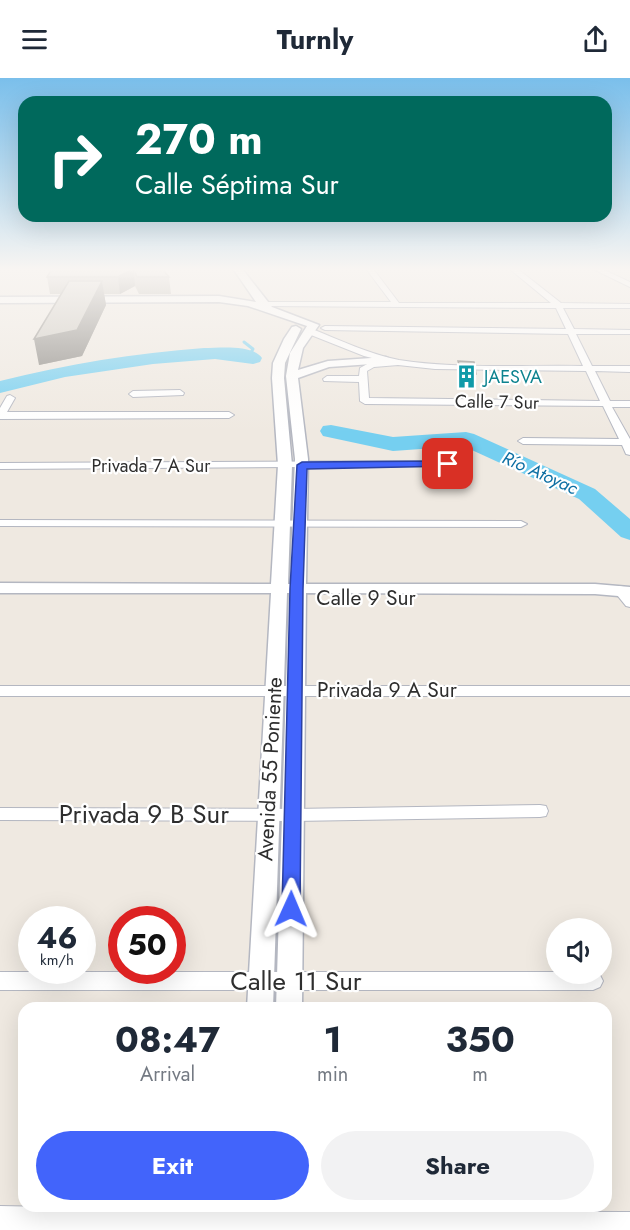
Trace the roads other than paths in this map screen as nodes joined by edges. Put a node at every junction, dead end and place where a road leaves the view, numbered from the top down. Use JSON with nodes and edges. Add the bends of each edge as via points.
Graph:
{"nodes":[{"id":1,"x":300,"y":324,"type":"edge"},
{"id":2,"x":305,"y":324,"type":"edge"},
{"id":3,"x":567,"y":324,"type":"edge"},
{"id":4,"x":310,"y":326,"type":"junction"},
{"id":5,"x":571,"y":332,"type":"junction"},
{"id":6,"x":630,"y":332,"type":"edge"},
{"id":7,"x":393,"y":359,"type":"junction"},
{"id":8,"x":630,"y":361,"type":"edge"},
{"id":9,"x":587,"y":364,"type":"junction"},
{"id":10,"x":630,"y":369,"type":"edge"},
{"id":11,"x":292,"y":376,"type":"junction"},
{"id":12,"x":327,"y":379,"type":"dead end"},
{"id":13,"x":364,"y":379,"type":"junction"},
{"id":14,"x":180,"y":393,"type":"dead end"},
{"id":15,"x":134,"y":394,"type":"dead end"},
{"id":16,"x":153,"y":394,"type":"junction"},
{"id":17,"x":10,"y":398,"type":"dead end"},
{"id":18,"x":607,"y":403,"type":"junction"},
{"id":19,"x":630,"y":404,"type":"edge"},
{"id":20,"x":146,"y":415,"type":"junction"},
{"id":21,"x":229,"y":415,"type":"dead end"},
{"id":22,"x":0,"y":416,"type":"edge"},
{"id":23,"x":523,"y":441,"type":"dead end"},
{"id":24,"x":629,"y":445,"type":"edge"},
{"id":25,"x":448,"y":464,"type":"dead end"},
{"id":26,"x":294,"y":465,"type":"junction"},
{"id":27,"x":0,"y":466,"type":"edge"},
{"id":28,"x":0,"y":523,"type":"edge"},
{"id":29,"x":291,"y":523,"type":"junction"},
{"id":30,"x":521,"y":524,"type":"dead end"},
{"id":31,"x":0,"y":588,"type":"edge"},
{"id":32,"x":287,"y":593,"type":"junction"},
{"id":33,"x":627,"y":596,"type":"edge"},
{"id":34,"x":0,"y":599,"type":"edge"},
{"id":35,"x":274,"y":690,"type":"junction"},
{"id":36,"x":296,"y":690,"type":"junction"},
{"id":37,"x":0,"y":691,"type":"edge"},
{"id":38,"x":630,"y":691,"type":"edge"},
{"id":39,"x":540,"y":812,"type":"dead end"},
{"id":40,"x":0,"y":814,"type":"edge"},
{"id":41,"x":268,"y":815,"type":"junction"},
{"id":42,"x":293,"y":815,"type":"junction"},
{"id":43,"x":0,"y":981,"type":"edge"},
{"id":44,"x":261,"y":981,"type":"junction"},
{"id":45,"x":290,"y":981,"type":"junction"},
{"id":46,"x":546,"y":981,"type":"edge"},
{"id":47,"x":260,"y":1002,"type":"edge"},
{"id":48,"x":289,"y":1002,"type":"edge"},
{"id":49,"x":0,"y":1218,"type":"edge"},
{"id":50,"x":251,"y":1220,"type":"edge"},
{"id":51,"x":286,"y":1220,"type":"edge"},
{"id":52,"x":630,"y":1224,"type":"edge"}],
"edges":[{"from":1,"to":4,"type":"main road"},
{"from":2,"to":4,"type":"main road"},
{"from":3,"to":5,"type":"street"},
{"from":4,"to":5,"type":"street"},
{"from":4,"to":7,"type":"street"},
{"from":4,"to":7,"type":"street"},
{"from":4,"to":11,"type":"main road","name":"Avenida 55 Poniente","via":[[296,353]]},
{"from":4,"to":26,"type":"main road","name":"Avenida 55 Poniente","via":[[289,339],[279,363]]},
{"from":5,"to":6,"type":"street"},
{"from":5,"to":9,"type":"street"},
{"from":7,"to":9,"type":"street","via":[[435,366]]},
{"from":7,"to":11,"type":"main road","via":[[328,364]]},
{"from":7,"to":13,"type":"street","via":[[366,367]]},
{"from":8,"to":9,"type":"street"},
{"from":9,"to":10,"type":"street"},
{"from":9,"to":18,"type":"street"},
{"from":11,"to":26,"type":"main road","name":"Avenida 55 Poniente"},
{"from":12,"to":13,"type":"street"},
{"from":13,"to":18,"type":"street","name":"Calle 7 Sur","via":[[365,401]]},
{"from":14,"to":16,"type":"street"},
{"from":15,"to":16,"type":"street"},
{"from":16,"to":20,"type":"street"},
{"from":17,"to":22,"type":"street"},
{"from":18,"to":19,"type":"street","name":"Calle 7 Sur"},
{"from":18,"to":24,"type":"street"},
{"from":20,"to":21,"type":"street"},
{"from":20,"to":22,"type":"street"},
{"from":23,"to":24,"type":"street"},
{"from":25,"to":26,"type":"street","name":"Privada 7 A Sur"},
{"from":26,"to":27,"type":"street","name":"Privada 7 A Sur"},
{"from":26,"to":29,"type":"main road","name":"Avenida 55 Poniente"},
{"from":28,"to":29,"type":"street"},
{"from":29,"to":30,"type":"street"},
{"from":29,"to":32,"type":"main road","name":"Avenida 55 Poniente"},
{"from":31,"to":32,"type":"main road","name":"Calle 9 Sur"},
{"from":32,"to":33,"type":"main road","name":"Calle 9 Sur"},
{"from":32,"to":34,"type":"main road","name":"Calle 9 Sur"},
{"from":32,"to":35,"type":"main road","name":"Avenida 55 Poniente"},
{"from":32,"to":36,"type":"main road","name":"Avenida 55 Poniente"},
{"from":35,"to":36,"type":"street","name":"Privada 9 A Sur"},
{"from":35,"to":37,"type":"street","name":"Privada 9 A Sur"},
{"from":35,"to":41,"type":"main road","name":"Avenida 55 Poniente"},
{"from":36,"to":38,"type":"street","name":"Privada 9 A Sur"},
{"from":36,"to":42,"type":"main road","name":"Avenida 55 Poniente"},
{"from":39,"to":42,"type":"street","name":"Privada 9 B Sur"},
{"from":40,"to":41,"type":"street","name":"Privada 9 B Sur"},
{"from":41,"to":42,"type":"street","name":"Privada 9 B Sur"},
{"from":41,"to":44,"type":"main road","name":"Avenida 55 Poniente"},
{"from":42,"to":45,"type":"main road","name":"Avenida 55 Poniente"},
{"from":43,"to":44,"type":"street","name":"Calle 11 Sur"},
{"from":44,"to":45,"type":"street","name":"Calle 11 Sur"},
{"from":44,"to":47,"type":"main road","name":"Avenida 55 Poniente"},
{"from":45,"to":46,"type":"street","name":"Calle 11 Sur"},
{"from":45,"to":48,"type":"main road","name":"Avenida 55 Poniente"},
{"from":49,"to":50,"type":"street"},
{"from":50,"to":51,"type":"street"},
{"from":51,"to":52,"type":"street"}]}
